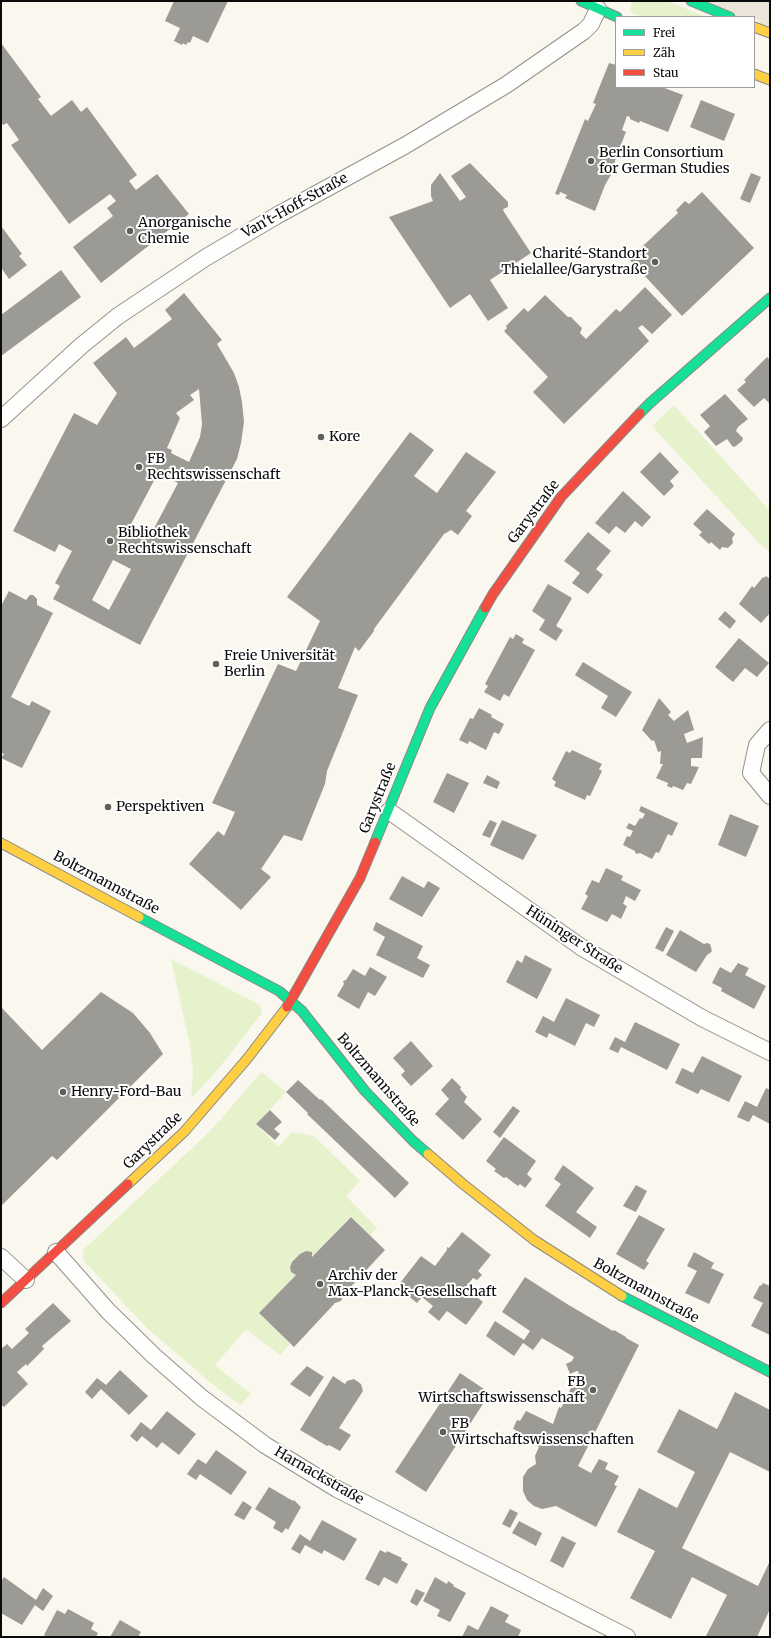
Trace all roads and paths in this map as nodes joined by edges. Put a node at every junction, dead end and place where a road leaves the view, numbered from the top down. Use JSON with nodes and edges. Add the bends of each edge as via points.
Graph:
{"nodes":[{"id":1,"x":581,"y":1,"type":"edge"},
{"id":2,"x":691,"y":1,"type":"edge"},
{"id":3,"x":598,"y":9,"type":"junction"},
{"id":4,"x":615,"y":16,"type":"edge"},
{"id":5,"x":728,"y":16,"type":"edge"},
{"id":6,"x":755,"y":27,"type":"edge"},
{"id":7,"x":770,"y":33,"type":"edge"},
{"id":8,"x":755,"y":74,"type":"edge"},
{"id":9,"x":769,"y":80,"type":"edge"},
{"id":10,"x":770,"y":298,"type":"edge"},
{"id":11,"x":1,"y":419,"type":"edge"},
{"id":12,"x":770,"y":730,"type":"edge"},
{"id":13,"x":770,"y":796,"type":"edge"},
{"id":14,"x":389,"y":811,"type":"junction"},
{"id":15,"x":1,"y":843,"type":"edge"},
{"id":16,"x":291,"y":1001,"type":"junction"},
{"id":17,"x":770,"y":1052,"type":"edge"},
{"id":18,"x":56,"y":1252,"type":"junction"},
{"id":19,"x":1,"y":1257,"type":"edge"},
{"id":20,"x":26,"y":1280,"type":"junction"},
{"id":21,"x":1,"y":1302,"type":"edge"},
{"id":22,"x":770,"y":1372,"type":"edge"},
{"id":23,"x":627,"y":1637,"type":"edge"}],
"edges":[{"from":1,"to":3,"type":"street"},
{"from":2,"to":5,"type":"street"},
{"from":3,"to":4,"type":"street"},
{"from":3,"to":11,"type":"street","name":"Van't-Hoff-Straße","via":[[591,24],[584,31],[506,85],[406,145],[205,258],[118,316]]},
{"from":6,"to":7,"type":"street"},
{"from":8,"to":9,"type":"street"},
{"from":10,"to":14,"type":"street","name":"Garystraße","via":[[650,403],[561,497],[493,594],[430,708]]},
{"from":12,"to":13,"type":"street","via":[[757,745],[751,773]]},
{"from":14,"to":16,"type":"street","name":"Garystraße","via":[[360,878]]},
{"from":14,"to":17,"type":"street","name":"Hüninger Straße","via":[[581,947],[702,1018]]},
{"from":15,"to":16,"type":"street","name":"Boltzmannstraße","via":[[279,991]]},
{"from":16,"to":18,"type":"street","name":"Garystraße","via":[[247,1059],[184,1132]]},
{"from":16,"to":22,"type":"street","name":"Boltzmannstraße","via":[[302,1011],[365,1091],[413,1141],[534,1240],[615,1293]]},
{"from":18,"to":20,"type":"street","name":"Garystraße"},
{"from":18,"to":23,"type":"street","name":"Harnackstraße","via":[[108,1311],[154,1356],[202,1398],[265,1445],[337,1489]]},
{"from":19,"to":20,"type":"street"},
{"from":20,"to":21,"type":"street","name":"Garystraße"}]}
